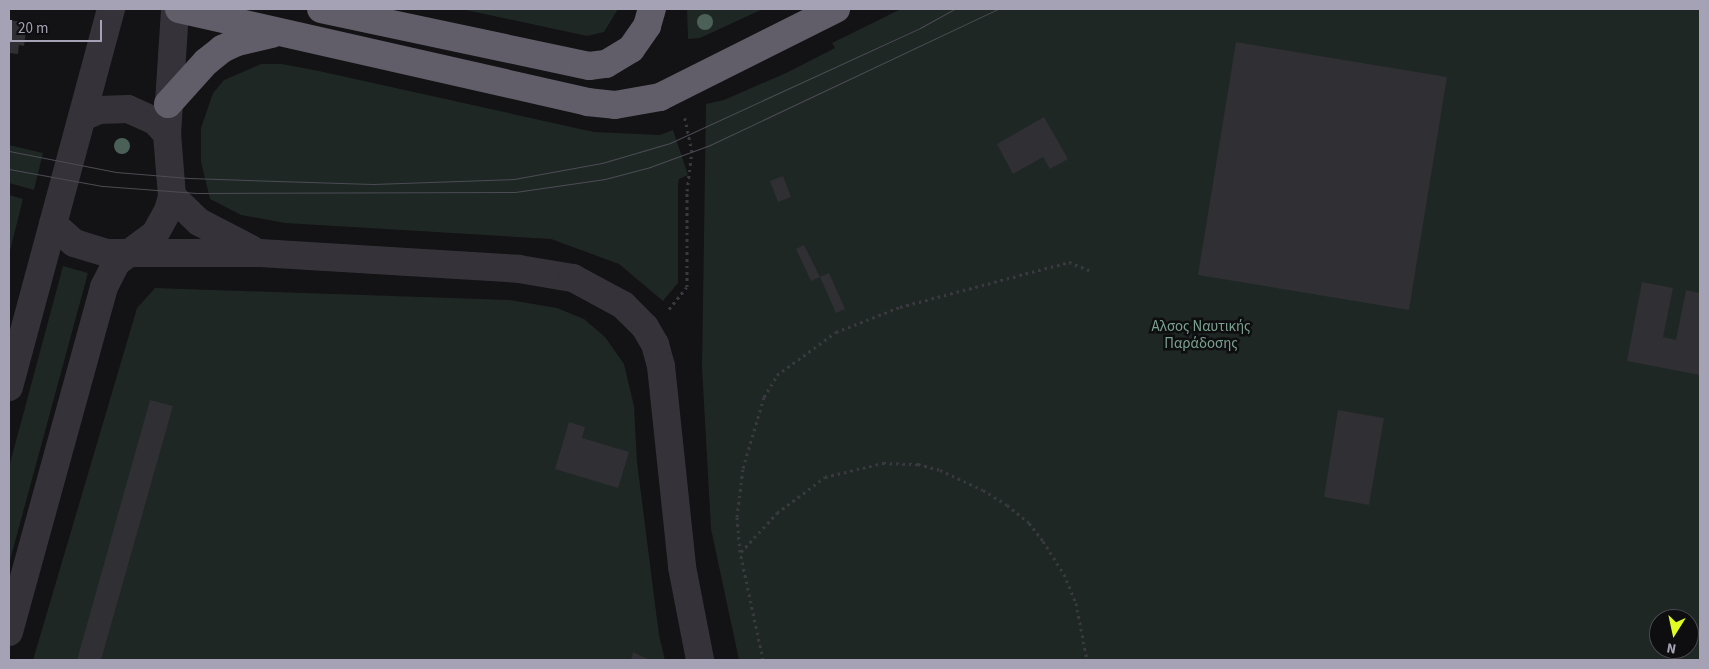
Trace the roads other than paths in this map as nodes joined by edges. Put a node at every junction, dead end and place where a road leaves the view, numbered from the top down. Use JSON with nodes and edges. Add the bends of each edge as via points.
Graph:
{"nodes":[{"id":1,"x":111,"y":9,"type":"edge"},
{"id":2,"x":175,"y":9,"type":"edge"},
{"id":3,"x":179,"y":9,"type":"edge"},
{"id":4,"x":321,"y":9,"type":"edge"},
{"id":5,"x":652,"y":9,"type":"edge"},
{"id":6,"x":836,"y":9,"type":"edge"},
{"id":7,"x":282,"y":33,"type":"junction"},
{"id":8,"x":168,"y":104,"type":"junction"},
{"id":9,"x":82,"y":117,"type":"junction"},
{"id":10,"x":167,"y":134,"type":"junction"},
{"id":11,"x":172,"y":196,"type":"junction"},
{"id":12,"x":53,"y":224,"type":"junction"},
{"id":13,"x":260,"y":252,"type":"junction"},
{"id":14,"x":127,"y":253,"type":"junction"},
{"id":15,"x":9,"y":388,"type":"edge"},
{"id":16,"x":13,"y":598,"type":"edge"},
{"id":17,"x":9,"y":632,"type":"edge"},
{"id":18,"x":700,"y":660,"type":"edge"}],
"edges":[{"from":1,"to":9,"type":"street"},
{"from":2,"to":8,"type":"street"},
{"from":3,"to":7,"type":"highway"},
{"from":4,"to":5,"type":"highway","via":[[589,66],[606,64],[631,49],[647,26]]},
{"from":6,"to":7,"type":"highway","via":[[660,97],[630,105],[587,102]]},
{"from":7,"to":8,"type":"highway","via":[[256,36],[222,49]]},
{"from":8,"to":10,"type":"street"},
{"from":9,"to":10,"type":"street","via":[[99,110],[128,110],[155,121]]},
{"from":9,"to":12,"type":"street"},
{"from":10,"to":11,"type":"street"},
{"from":11,"to":13,"type":"street","via":[[199,222]]},
{"from":11,"to":14,"type":"street","via":[[163,224],[155,234]]},
{"from":12,"to":14,"type":"street","via":[[74,243],[107,253]]},
{"from":12,"to":15,"type":"street"},
{"from":13,"to":14,"type":"street"},
{"from":13,"to":18,"type":"street","via":[[520,269],[553,274],[574,278],[636,316],[655,344],[661,366],[682,567]]},
{"from":14,"to":16,"type":"street","via":[[112,268],[104,287]]},
{"from":16,"to":17,"type":"street"}]}
